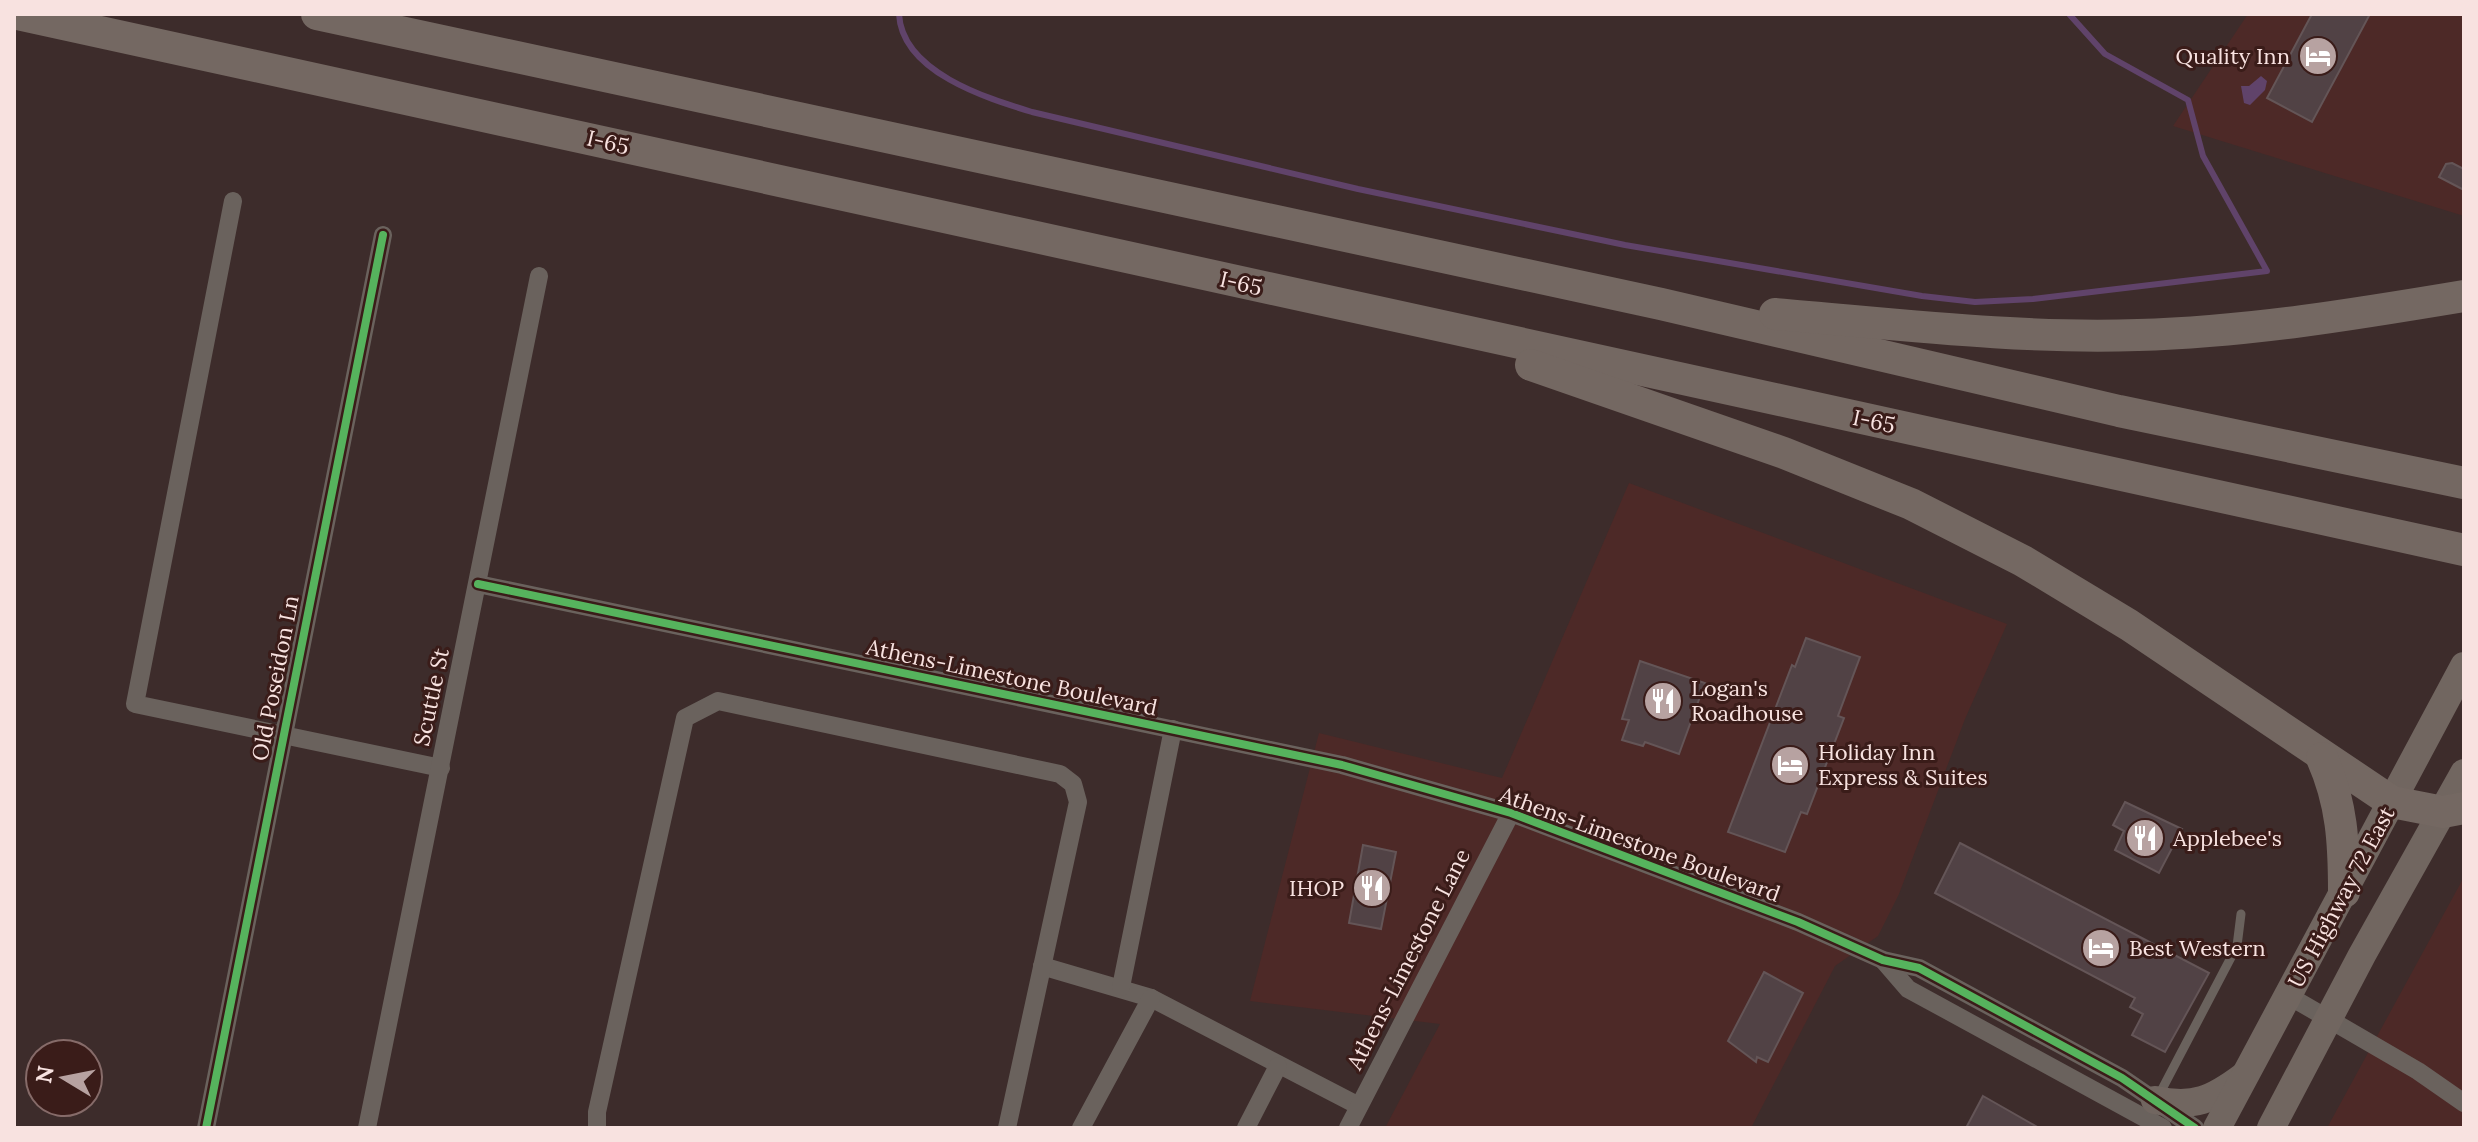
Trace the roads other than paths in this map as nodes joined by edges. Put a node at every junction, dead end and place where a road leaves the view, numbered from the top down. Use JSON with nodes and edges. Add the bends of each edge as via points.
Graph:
{"nodes":[{"id":1,"x":18,"y":14,"type":"edge"},
{"id":2,"x":317,"y":14,"type":"edge"},
{"id":3,"x":233,"y":201,"type":"dead end"},
{"id":4,"x":383,"y":235,"type":"dead end"},
{"id":5,"x":539,"y":276,"type":"dead end"},
{"id":6,"x":2464,"y":296,"type":"edge"},
{"id":7,"x":1661,"y":304,"type":"junction"},
{"id":8,"x":1399,"y":319,"type":"junction"},
{"id":9,"x":2464,"y":483,"type":"edge"},
{"id":10,"x":2464,"y":550,"type":"edge"},
{"id":11,"x":478,"y":584,"type":"junction"},
{"id":12,"x":2461,"y":672,"type":"edge"},
{"id":13,"x":1173,"y":729,"type":"junction"},
{"id":14,"x":282,"y":735,"type":"junction"},
{"id":15,"x":2322,"y":758,"type":"junction"},
{"id":16,"x":441,"y":768,"type":"junction"},
{"id":17,"x":2464,"y":773,"type":"edge"},
{"id":18,"x":2392,"y":802,"type":"junction"},
{"id":19,"x":2453,"y":810,"type":"edge"},
{"id":20,"x":1511,"y":813,"type":"junction"},
{"id":21,"x":2344,"y":892,"type":"junction"},
{"id":22,"x":2241,"y":914,"type":"dead end"},
{"id":23,"x":1042,"y":966,"type":"junction"},
{"id":24,"x":1121,"y":987,"type":"junction"},
{"id":25,"x":2289,"y":996,"type":"junction"},
{"id":26,"x":1151,"y":998,"type":"junction"},
{"id":27,"x":2329,"y":1017,"type":"junction"},
{"id":28,"x":1278,"y":1066,"type":"junction"},
{"id":29,"x":2244,"y":1076,"type":"junction"},
{"id":30,"x":2464,"y":1103,"type":"edge"},
{"id":31,"x":1359,"y":1106,"type":"junction"},
{"id":32,"x":2146,"y":1116,"type":"edge"},
{"id":33,"x":206,"y":1128,"type":"edge"},
{"id":34,"x":367,"y":1128,"type":"edge"},
{"id":35,"x":597,"y":1128,"type":"edge"},
{"id":36,"x":1007,"y":1128,"type":"edge"},
{"id":37,"x":1081,"y":1128,"type":"edge"},
{"id":38,"x":1246,"y":1128,"type":"edge"},
{"id":39,"x":1348,"y":1128,"type":"edge"},
{"id":40,"x":2163,"y":1128,"type":"edge"},
{"id":41,"x":2195,"y":1128,"type":"edge"},
{"id":42,"x":2217,"y":1128,"type":"edge"},
{"id":43,"x":2271,"y":1128,"type":"edge"}],
"edges":[{"from":1,"to":8,"type":"highway","name":"I-65"},
{"from":2,"to":7,"type":"highway"},
{"from":3,"to":14,"type":"street","via":[[135,704]]},
{"from":4,"to":14,"type":"street","name":"Old Poseidon Ln"},
{"from":5,"to":11,"type":"street","name":"Scuttle St"},
{"from":6,"to":7,"type":"highway","via":[[2291,324],[2139,335],[2011,334]]},
{"from":7,"to":9,"type":"highway","via":[[2119,411]]},
{"from":8,"to":10,"type":"highway","name":"I-65"},
{"from":8,"to":15,"type":"highway","via":[[1784,453],[1911,504],[2023,561],[2129,625]]},
{"from":11,"to":13,"type":"street","name":"Athens-Limestone Boulevard"},
{"from":11,"to":16,"type":"street","name":"Scuttle St"},
{"from":12,"to":18,"type":"highway","name":"US Highway 72 East"},
{"from":13,"to":20,"type":"street","name":"Athens-Limestone Boulevard","via":[[1342,765]]},
{"from":13,"to":24,"type":"street"},
{"from":14,"to":16,"type":"street"},
{"from":14,"to":33,"type":"street","name":"Old Poseidon Ln"},
{"from":15,"to":18,"type":"highway"},
{"from":15,"to":21,"type":"highway","via":[[2344,825]]},
{"from":16,"to":34,"type":"street","name":"Scuttle St"},
{"from":17,"to":19,"type":"highway","name":"US Highway 72 East"},
{"from":18,"to":19,"type":"highway"},
{"from":18,"to":21,"type":"highway","name":"US Highway 72 East"},
{"from":19,"to":27,"type":"highway","name":"US Highway 72 East"},
{"from":20,"to":31,"type":"street","name":"Athens-Limestone Lane"},
{"from":20,"to":32,"type":"street","name":"Athens-Limestone Boulevard","via":[[1798,922],[1883,960],[1919,968],[2122,1078]]},
{"from":21,"to":25,"type":"highway","name":"US Highway 72 East"},
{"from":22,"to":32,"type":"lane","via":[[2237,946]]},
{"from":23,"to":24,"type":"street"},
{"from":23,"to":35,"type":"street","via":[[1078,802],[1073,784],[1060,774],[718,701],[703,706],[685,718]]},
{"from":23,"to":36,"type":"street"},
{"from":24,"to":26,"type":"street"},
{"from":25,"to":27,"type":"street"},
{"from":25,"to":29,"type":"highway","name":"US Highway 72 East"},
{"from":26,"to":28,"type":"street"},
{"from":26,"to":37,"type":"street"},
{"from":27,"to":30,"type":"street"},
{"from":27,"to":43,"type":"highway","name":"US Highway 72 East"},
{"from":28,"to":31,"type":"street"},
{"from":28,"to":38,"type":"street"},
{"from":29,"to":32,"type":"highway","via":[[2201,1102]]},
{"from":29,"to":42,"type":"highway","name":"US Highway 72 East"},
{"from":31,"to":39,"type":"street","name":"Athens-Limestone Lane"},
{"from":32,"to":40,"type":"street","name":"Athens-Limestone Boulevard"},
{"from":32,"to":41,"type":"street","name":"Athens-Limestone Boulevard"}]}
